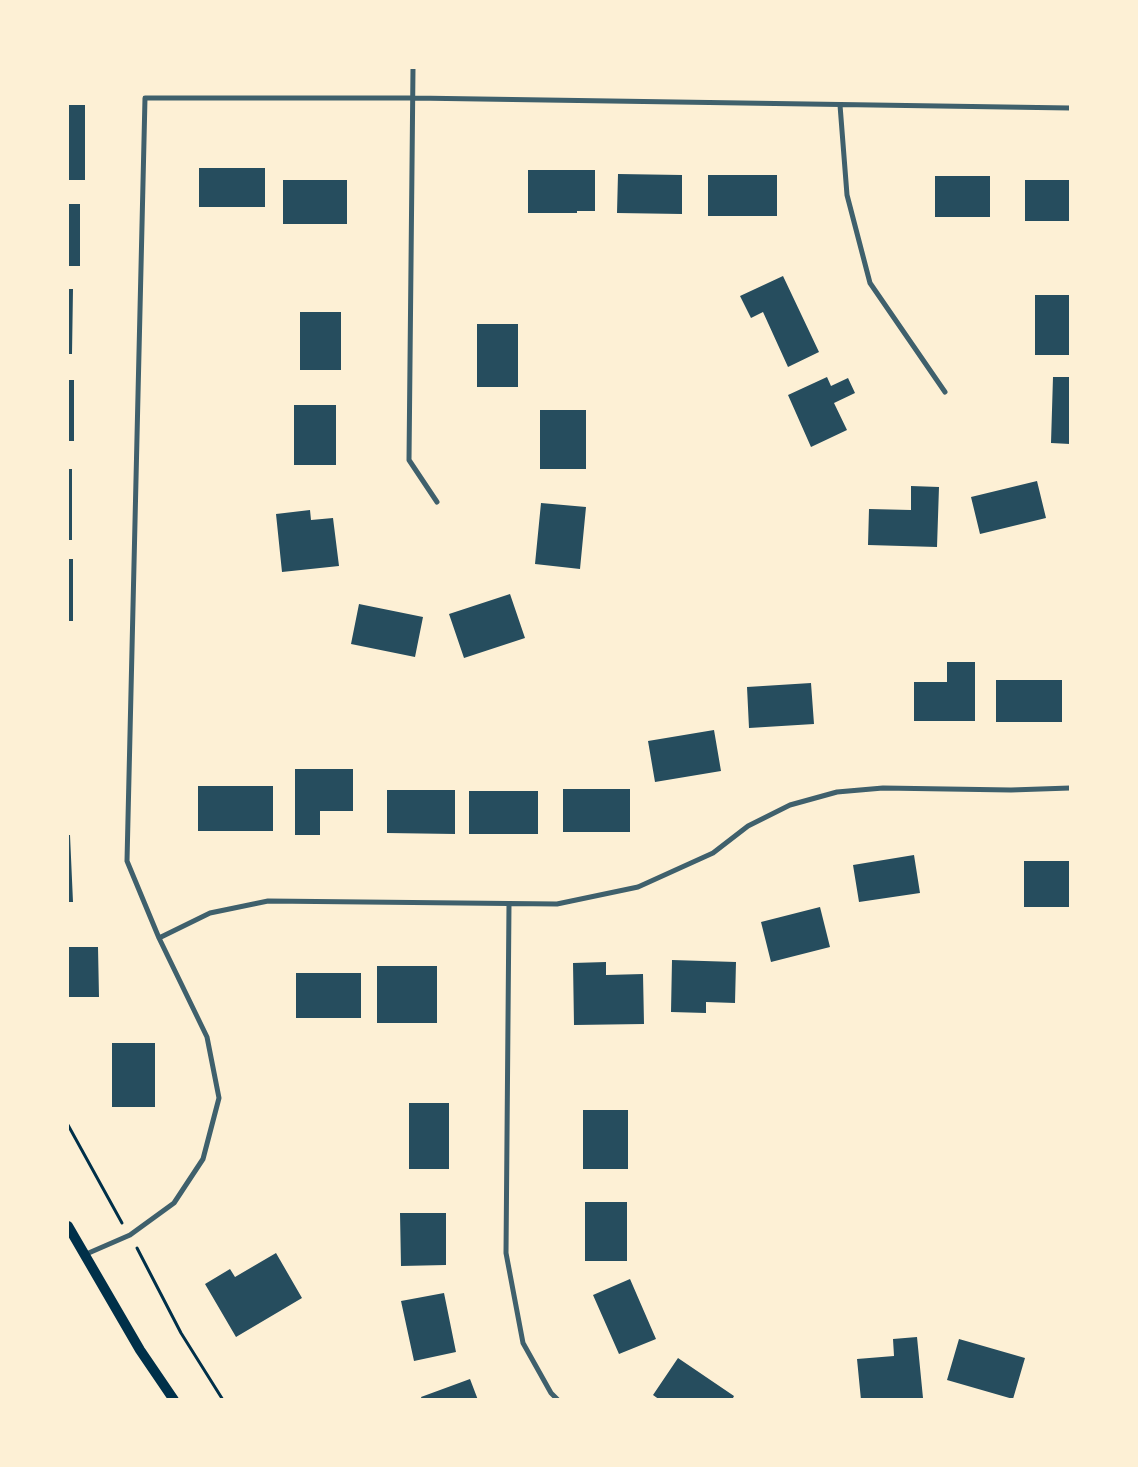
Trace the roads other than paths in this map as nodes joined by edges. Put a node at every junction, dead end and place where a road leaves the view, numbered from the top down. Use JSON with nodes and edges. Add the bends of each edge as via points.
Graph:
{"nodes":[{"id":1,"x":413,"y":68,"type":"edge"},
{"id":2,"x":414,"y":98,"type":"junction"},
{"id":3,"x":840,"y":105,"type":"junction"},
{"id":4,"x":1070,"y":108,"type":"edge"},
{"id":5,"x":945,"y":392,"type":"dead end"},
{"id":6,"x":436,"y":502,"type":"dead end"},
{"id":7,"x":1070,"y":788,"type":"edge"},
{"id":8,"x":509,"y":904,"type":"junction"},
{"id":9,"x":159,"y":938,"type":"junction"},
{"id":10,"x":68,"y":1226,"type":"edge"},
{"id":11,"x":83,"y":1255,"type":"junction"},
{"id":12,"x":174,"y":1400,"type":"edge"},
{"id":13,"x":558,"y":1400,"type":"edge"}],
"edges":[{"from":1,"to":2,"type":"street"},
{"from":2,"to":3,"type":"street"},
{"from":2,"to":6,"type":"street","via":[[409,460]]},
{"from":2,"to":9,"type":"street","via":[[145,98],[127,861]]},
{"from":3,"to":4,"type":"street"},
{"from":3,"to":5,"type":"street","via":[[846,195],[870,283]]},
{"from":7,"to":8,"type":"street","via":[[883,788],[837,792],[790,805],[748,826],[713,853],[638,887],[557,904]]},
{"from":8,"to":9,"type":"street","via":[[268,900],[210,913]]},
{"from":8,"to":13,"type":"street","via":[[506,1253],[523,1343]]},
{"from":9,"to":11,"type":"street","via":[[207,1038],[218,1098],[203,1159],[174,1203],[130,1236]]},
{"from":10,"to":11,"type":"main road"},
{"from":11,"to":12,"type":"main road"}]}
